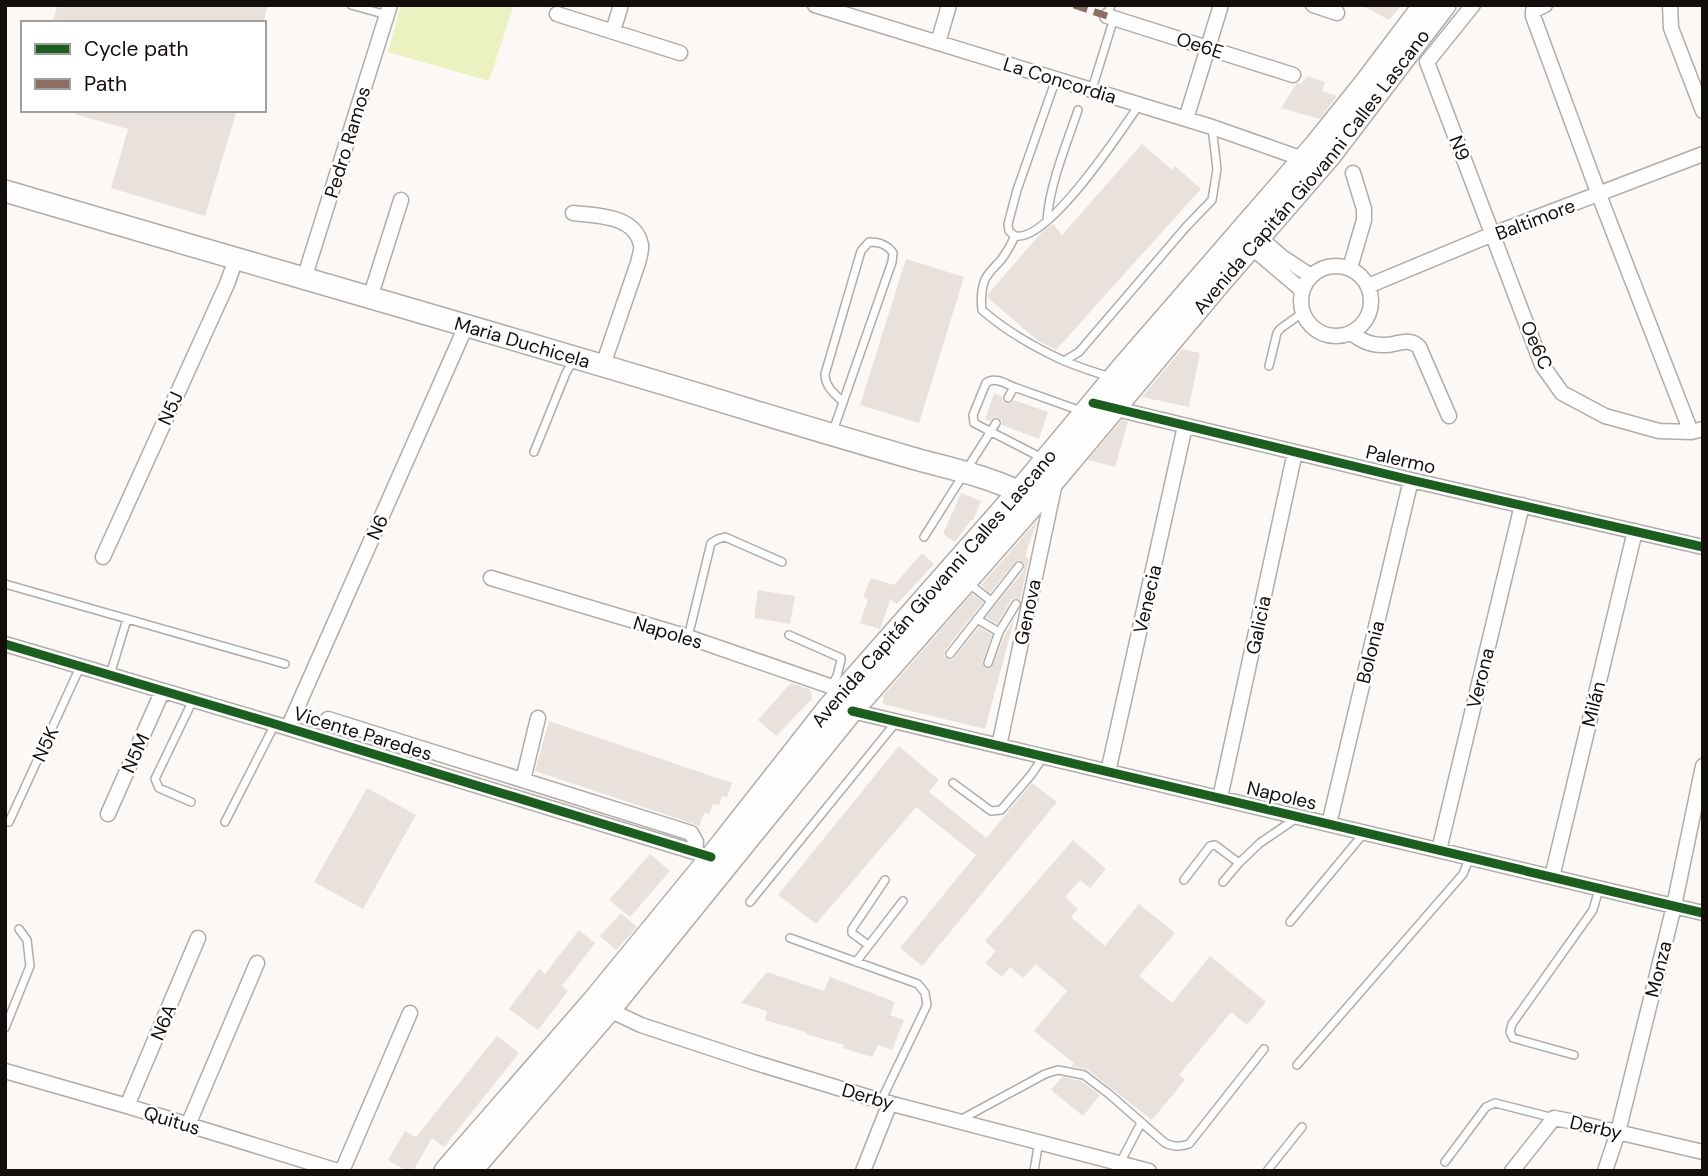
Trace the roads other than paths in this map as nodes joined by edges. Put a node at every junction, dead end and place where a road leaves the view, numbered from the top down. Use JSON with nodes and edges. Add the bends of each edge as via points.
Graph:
{"nodes":[{"id":1,"x":351,"y":5,"type":"edge"},
{"id":2,"x":621,"y":5,"type":"edge"},
{"id":3,"x":815,"y":5,"type":"edge"},
{"id":4,"x":948,"y":5,"type":"edge"},
{"id":5,"x":1221,"y":5,"type":"edge"},
{"id":6,"x":1313,"y":5,"type":"edge"},
{"id":7,"x":1424,"y":5,"type":"edge"},
{"id":8,"x":1445,"y":5,"type":"edge"},
{"id":9,"x":1473,"y":5,"type":"edge"},
{"id":10,"x":1670,"y":5,"type":"edge"},
{"id":11,"x":1539,"y":8,"type":"edge"},
{"id":12,"x":388,"y":10,"type":"edge"},
{"id":13,"x":1111,"y":13,"type":"edge"},
{"id":14,"x":1338,"y":13,"type":"dead end"},
{"id":15,"x":557,"y":14,"type":"dead end"},
{"id":16,"x":613,"y":31,"type":"junction"},
{"id":17,"x":938,"y":43,"type":"junction"},
{"id":18,"x":1208,"y":47,"type":"junction"},
{"id":19,"x":681,"y":52,"type":"dead end"},
{"id":20,"x":1293,"y":75,"type":"dead end"},
{"id":21,"x":1056,"y":79,"type":"junction"},
{"id":22,"x":1092,"y":90,"type":"junction"},
{"id":23,"x":1139,"y":104,"type":"junction"},
{"id":24,"x":1078,"y":110,"type":"dead end"},
{"id":25,"x":1703,"y":111,"type":"edge"},
{"id":26,"x":1186,"y":119,"type":"junction"},
{"id":27,"x":1212,"y":127,"type":"junction"},
{"id":28,"x":1703,"y":154,"type":"edge"},
{"id":29,"x":1303,"y":159,"type":"junction"},
{"id":30,"x":1353,"y":173,"type":"dead end"},
{"id":31,"x":5,"y":191,"type":"edge"},
{"id":32,"x":1599,"y":195,"type":"junction"},
{"id":33,"x":401,"y":200,"type":"dead end"},
{"id":34,"x":573,"y":213,"type":"dead end"},
{"id":35,"x":1047,"y":221,"type":"junction"},
{"id":36,"x":1493,"y":234,"type":"junction"},
{"id":37,"x":1015,"y":236,"type":"junction"},
{"id":38,"x":1255,"y":242,"type":"junction"},
{"id":39,"x":236,"y":259,"type":"junction"},
{"id":40,"x":1350,"y":268,"type":"junction"},
{"id":41,"x":1311,"y":276,"type":"junction"},
{"id":42,"x":304,"y":279,"type":"junction"},
{"id":43,"x":1368,"y":286,"type":"junction"},
{"id":44,"x":1302,"y":290,"type":"junction"},
{"id":45,"x":370,"y":298,"type":"junction"},
{"id":46,"x":1302,"y":313,"type":"junction"},
{"id":47,"x":466,"y":326,"type":"junction"},
{"id":48,"x":1351,"y":333,"type":"junction"},
{"id":49,"x":575,"y":357,"type":"junction"},
{"id":50,"x":1064,"y":361,"type":"junction"},
{"id":51,"x":603,"y":365,"type":"junction"},
{"id":52,"x":1269,"y":366,"type":"dead end"},
{"id":53,"x":1114,"y":379,"type":"junction"},
{"id":54,"x":1014,"y":387,"type":"junction"},
{"id":55,"x":1008,"y":398,"type":"dead end"},
{"id":56,"x":843,"y":402,"type":"junction"},
{"id":57,"x":1088,"y":408,"type":"junction"},
{"id":58,"x":1114,"y":409,"type":"junction"},
{"id":59,"x":1449,"y":415,"type":"dead end"},
{"id":60,"x":996,"y":424,"type":"dead end"},
{"id":61,"x":1185,"y":426,"type":"junction"},
{"id":62,"x":991,"y":431,"type":"junction"},
{"id":63,"x":1697,"y":431,"type":"edge"},
{"id":64,"x":832,"y":435,"type":"junction"},
{"id":65,"x":534,"y":452,"type":"dead end"},
{"id":66,"x":1295,"y":452,"type":"junction"},
{"id":67,"x":1045,"y":460,"type":"junction"},
{"id":68,"x":965,"y":472,"type":"junction"},
{"id":69,"x":1056,"y":479,"type":"junction"},
{"id":70,"x":1411,"y":480,"type":"junction"},
{"id":71,"x":1028,"y":496,"type":"junction"},
{"id":72,"x":1522,"y":505,"type":"junction"},
{"id":73,"x":1635,"y":531,"type":"junction"},
{"id":74,"x":924,"y":537,"type":"dead end"},
{"id":75,"x":1703,"y":547,"type":"edge"},
{"id":76,"x":103,"y":557,"type":"dead end"},
{"id":77,"x":782,"y":562,"type":"dead end"},
{"id":78,"x":1019,"y":566,"type":"dead end"},
{"id":79,"x":491,"y":578,"type":"dead end"},
{"id":80,"x":966,"y":582,"type":"junction"},
{"id":81,"x":5,"y":584,"type":"edge"},
{"id":82,"x":991,"y":601,"type":"junction"},
{"id":83,"x":1016,"y":604,"type":"dead end"},
{"id":84,"x":127,"y":619,"type":"junction"},
{"id":85,"x":977,"y":619,"type":"junction"},
{"id":86,"x":999,"y":632,"type":"junction"},
{"id":87,"x":789,"y":635,"type":"dead end"},
{"id":88,"x":688,"y":637,"type":"junction"},
{"id":89,"x":5,"y":644,"type":"edge"},
{"id":90,"x":950,"y":654,"type":"dead end"},
{"id":91,"x":988,"y":663,"type":"dead end"},
{"id":92,"x":285,"y":664,"type":"dead end"},
{"id":93,"x":80,"y":666,"type":"junction"},
{"id":94,"x":110,"y":675,"type":"junction"},
{"id":95,"x":837,"y":689,"type":"junction"},
{"id":96,"x":162,"y":691,"type":"junction"},
{"id":97,"x":193,"y":700,"type":"junction"},
{"id":98,"x":852,"y":711,"type":"junction"},
{"id":99,"x":538,"y":718,"type":"dead end"},
{"id":100,"x":328,"y":719,"type":"dead end"},
{"id":101,"x":897,"y":721,"type":"junction"},
{"id":102,"x":282,"y":726,"type":"junction"},
{"id":103,"x":999,"y":746,"type":"junction"},
{"id":104,"x":1044,"y":756,"type":"junction"},
{"id":105,"x":1703,"y":766,"type":"edge"},
{"id":106,"x":1108,"y":772,"type":"junction"},
{"id":107,"x":523,"y":780,"type":"junction"},
{"id":108,"x":953,"y":783,"type":"dead end"},
{"id":109,"x":1220,"y":798,"type":"junction"},
{"id":110,"x":191,"y":802,"type":"dead end"},
{"id":111,"x":108,"y":814,"type":"dead end"},
{"id":112,"x":1298,"y":817,"type":"junction"},
{"id":113,"x":9,"y":822,"type":"dead end"},
{"id":114,"x":225,"y":822,"type":"dead end"},
{"id":115,"x":1329,"y":824,"type":"junction"},
{"id":116,"x":1364,"y":832,"type":"junction"},
{"id":117,"x":1438,"y":850,"type":"junction"},
{"id":118,"x":703,"y":854,"type":"junction"},
{"id":119,"x":1470,"y":857,"type":"junction"},
{"id":120,"x":1239,"y":863,"type":"junction"},
{"id":121,"x":1552,"y":877,"type":"junction"},
{"id":122,"x":885,"y":880,"type":"dead end"},
{"id":123,"x":1184,"y":880,"type":"dead end"},
{"id":124,"x":1223,"y":882,"type":"dead end"},
{"id":125,"x":1599,"y":888,"type":"junction"},
{"id":126,"x":903,"y":901,"type":"dead end"},
{"id":127,"x":750,"y":902,"type":"dead end"},
{"id":128,"x":1674,"y":906,"type":"junction"},
{"id":129,"x":1703,"y":913,"type":"edge"},
{"id":130,"x":1290,"y":922,"type":"dead end"},
{"id":131,"x":19,"y":929,"type":"dead end"},
{"id":132,"x":198,"y":938,"type":"dead end"},
{"id":133,"x":790,"y":938,"type":"dead end"},
{"id":134,"x":868,"y":945,"type":"junction"},
{"id":135,"x":856,"y":962,"type":"junction"},
{"id":136,"x":257,"y":963,"type":"dead end"},
{"id":137,"x":601,"y":1006,"type":"junction"},
{"id":138,"x":410,"y":1013,"type":"dead end"},
{"id":139,"x":5,"y":1028,"type":"edge"},
{"id":140,"x":1264,"y":1049,"type":"dead end"},
{"id":141,"x":1574,"y":1055,"type":"dead end"},
{"id":142,"x":1297,"y":1065,"type":"dead end"},
{"id":143,"x":5,"y":1071,"type":"edge"},
{"id":144,"x":886,"y":1102,"type":"junction"},
{"id":145,"x":127,"y":1106,"type":"junction"},
{"id":146,"x":1554,"y":1118,"type":"junction"},
{"id":147,"x":960,"y":1120,"type":"junction"},
{"id":148,"x":1141,"y":1123,"type":"junction"},
{"id":149,"x":188,"y":1125,"type":"junction"},
{"id":150,"x":1302,"y":1127,"type":"dead end"},
{"id":151,"x":1618,"y":1132,"type":"junction"},
{"id":152,"x":1039,"y":1142,"type":"junction"},
{"id":153,"x":1703,"y":1152,"type":"edge"},
{"id":154,"x":1445,"y":1162,"type":"dead end"},
{"id":155,"x":1120,"y":1163,"type":"junction"},
{"id":156,"x":340,"y":1171,"type":"edge"},
{"id":157,"x":445,"y":1171,"type":"edge"},
{"id":158,"x":471,"y":1171,"type":"edge"},
{"id":159,"x":863,"y":1171,"type":"edge"},
{"id":160,"x":1034,"y":1171,"type":"edge"},
{"id":161,"x":1149,"y":1171,"type":"edge"},
{"id":162,"x":1267,"y":1171,"type":"edge"},
{"id":163,"x":1512,"y":1171,"type":"edge"},
{"id":164,"x":1605,"y":1171,"type":"edge"}],
"edges":[{"from":1,"to":12,"type":"lane"},
{"from":2,"to":16,"type":"street"},
{"from":3,"to":17,"type":"street","name":"La Concordia"},
{"from":4,"to":17,"type":"street"},
{"from":5,"to":18,"type":"street"},
{"from":6,"to":14,"type":"street"},
{"from":7,"to":29,"type":"main road","name":"Avenida Capitán Giovanni Calles Lascano"},
{"from":8,"to":38,"type":"main road","name":"Avenida Capitán Giovanni Calles Lascano","via":[[1330,156]]},
{"from":9,"to":36,"type":"street","name":"N9","via":[[1427,62]]},
{"from":10,"to":25,"type":"street","via":[[1671,28]]},
{"from":11,"to":32,"type":"street","via":[[1533,16]]},
{"from":12,"to":42,"type":"street","name":"Pedro Ramos"},
{"from":13,"to":18,"type":"street","name":"Oe6E"},
{"from":13,"to":22,"type":"lane"},
{"from":15,"to":16,"type":"street"},
{"from":16,"to":19,"type":"street"},
{"from":17,"to":21,"type":"street","name":"La Concordia"},
{"from":18,"to":20,"type":"street","name":"Oe6E"},
{"from":18,"to":26,"type":"street"},
{"from":21,"to":22,"type":"street","name":"La Concordia"},
{"from":21,"to":37,"type":"lane","via":[[1008,223]]},
{"from":22,"to":23,"type":"street","name":"La Concordia"},
{"from":23,"to":26,"type":"street","name":"La Concordia"},
{"from":23,"to":35,"type":"lane","via":[[1087,177]]},
{"from":24,"to":35,"type":"lane"},
{"from":26,"to":27,"type":"street","name":"La Concordia"},
{"from":27,"to":29,"type":"street","name":"La Concordia"},
{"from":27,"to":50,"type":"lane","via":[[1217,169],[1212,200],[1079,352]]},
{"from":28,"to":32,"type":"street","name":"Baltimore"},
{"from":29,"to":53,"type":"main road","name":"Avenida Capitán Giovanni Calles Lascano"},
{"from":30,"to":40,"type":"street","via":[[1364,220]]},
{"from":31,"to":39,"type":"main road","name":"Maria Duchicela"},
{"from":32,"to":36,"type":"street","name":"Baltimore"},
{"from":32,"to":63,"type":"street"},
{"from":33,"to":45,"type":"street"},
{"from":34,"to":51,"type":"street","via":[[616,218],[634,230],[641,246]]},
{"from":35,"to":37,"type":"lane","via":[[1029,234]]},
{"from":36,"to":43,"type":"street","name":"Baltimore"},
{"from":36,"to":63,"type":"street","name":"Oe6C","via":[[1542,365],[1562,393],[1605,416],[1659,431]]},
{"from":37,"to":50,"type":"lane","via":[[984,282],[982,310]]},
{"from":38,"to":41,"type":"street"},
{"from":38,"to":44,"type":"street"},
{"from":38,"to":58,"type":"main road","name":"Avenida Capitán Giovanni Calles Lascano"},
{"from":39,"to":42,"type":"main road","name":"Maria Duchicela"},
{"from":39,"to":76,"type":"street","name":"N5J"},
{"from":40,"to":41,"type":"street","via":[[1323,268]]},
{"from":40,"to":43,"type":"street"},
{"from":41,"to":44,"type":"street"},
{"from":42,"to":45,"type":"main road","name":"Maria Duchicela"},
{"from":43,"to":48,"type":"street","via":[[1371,308]]},
{"from":44,"to":46,"type":"street"},
{"from":45,"to":47,"type":"main road","name":"Maria Duchicela"},
{"from":46,"to":48,"type":"street","via":[[1317,331],[1339,336]]},
{"from":46,"to":52,"type":"lane","via":[[1280,328]]},
{"from":47,"to":49,"type":"main road","name":"Maria Duchicela"},
{"from":47,"to":102,"type":"street","name":"N6"},
{"from":48,"to":59,"type":"street","via":[[1368,344],[1414,342]]},
{"from":49,"to":51,"type":"main road","name":"Maria Duchicela"},
{"from":49,"to":65,"type":"lane"},
{"from":50,"to":53,"type":"lane"},
{"from":51,"to":64,"type":"main road","name":"Maria Duchicela"},
{"from":53,"to":57,"type":"main road","name":"Avenida Capitán Giovanni Calles Lascano"},
{"from":54,"to":55,"type":"lane"},
{"from":54,"to":57,"type":"lane"},
{"from":54,"to":62,"type":"lane","via":[[995,380],[986,383],[973,421]]},
{"from":56,"to":56,"type":"lane","via":[[892,262],[890,248],[877,242],[869,242],[861,251],[825,374],[829,388]]},
{"from":56,"to":64,"type":"lane"},
{"from":57,"to":58,"type":"street","name":"Palermo"},
{"from":57,"to":67,"type":"main road","name":"Avenida Capitán Giovanni Calles Lascano"},
{"from":58,"to":61,"type":"street","name":"Palermo"},
{"from":58,"to":69,"type":"main road","name":"Avenida Capitán Giovanni Calles Lascano"},
{"from":60,"to":62,"type":"lane"},
{"from":61,"to":66,"type":"street","name":"Palermo"},
{"from":61,"to":106,"type":"street","name":"Venecia"},
{"from":62,"to":67,"type":"lane"},
{"from":62,"to":68,"type":"lane"},
{"from":64,"to":68,"type":"main road","name":"Maria Duchicela"},
{"from":66,"to":70,"type":"street","name":"Palermo"},
{"from":66,"to":109,"type":"street","name":"Galicia"},
{"from":67,"to":71,"type":"main road","name":"Avenida Capitán Giovanni Calles Lascano"},
{"from":68,"to":71,"type":"main road","name":"Maria Duchicela"},
{"from":68,"to":74,"type":"lane"},
{"from":69,"to":71,"type":"main road","name":"Avenida Capitán Giovanni Calles Lascano"},
{"from":69,"to":103,"type":"street","name":"Genova"},
{"from":70,"to":72,"type":"street","name":"Palermo"},
{"from":70,"to":115,"type":"street","name":"Bolonia"},
{"from":71,"to":80,"type":"main road","name":"Avenida Capitán Giovanni Calles Lascano"},
{"from":71,"to":95,"type":"main road","name":"Avenida Capitán Giovanni Calles Lascano"},
{"from":72,"to":73,"type":"street","name":"Palermo"},
{"from":72,"to":117,"type":"street","name":"Verona"},
{"from":73,"to":75,"type":"street","name":"Palermo"},
{"from":73,"to":121,"type":"street","name":"Milán"},
{"from":77,"to":88,"type":"lane","via":[[725,537],[712,543]]},
{"from":78,"to":82,"type":"lane"},
{"from":79,"to":88,"type":"street","name":"Napoles"},
{"from":80,"to":82,"type":"lane"},
{"from":80,"to":98,"type":"main road","name":"Avenida Capitán Giovanni Calles Lascano"},
{"from":81,"to":84,"type":"lane"},
{"from":82,"to":85,"type":"lane"},
{"from":83,"to":86,"type":"lane"},
{"from":84,"to":92,"type":"lane"},
{"from":84,"to":94,"type":"lane"},
{"from":85,"to":86,"type":"lane"},
{"from":85,"to":90,"type":"lane"},
{"from":86,"to":91,"type":"lane"},
{"from":87,"to":95,"type":"lane","via":[[841,658]]},
{"from":88,"to":95,"type":"street","name":"Napoles"},
{"from":89,"to":93,"type":"street","name":"Vicente Paredes"},
{"from":93,"to":94,"type":"street","name":"Vicente Paredes"},
{"from":93,"to":113,"type":"lane","name":"N5K"},
{"from":94,"to":96,"type":"street","name":"Vicente Paredes"},
{"from":95,"to":118,"type":"main road","name":"Avenida Capitán Giovanni Calles Lascano"},
{"from":96,"to":97,"type":"street","name":"Vicente Paredes"},
{"from":96,"to":111,"type":"street","name":"N5M"},
{"from":97,"to":102,"type":"street","name":"Vicente Paredes"},
{"from":97,"to":110,"type":"lane","via":[[155,779],[159,789]]},
{"from":98,"to":101,"type":"street","name":"Napoles"},
{"from":98,"to":137,"type":"main road","name":"Avenida Capitán Giovanni Calles Lascano"},
{"from":99,"to":107,"type":"street"},
{"from":100,"to":107,"type":"street"},
{"from":101,"to":103,"type":"street","name":"Napoles"},
{"from":101,"to":127,"type":"lane"},
{"from":102,"to":114,"type":"lane"},
{"from":102,"to":118,"type":"street","name":"Vicente Paredes"},
{"from":103,"to":104,"type":"street","name":"Napoles"},
{"from":104,"to":106,"type":"street","name":"Napoles"},
{"from":104,"to":108,"type":"lane","via":[[1001,810],[991,811]]},
{"from":105,"to":128,"type":"street","name":"Monza"},
{"from":106,"to":109,"type":"street","name":"Napoles"},
{"from":107,"to":118,"type":"street","via":[[691,833]]},
{"from":109,"to":112,"type":"street","name":"Napoles"},
{"from":112,"to":115,"type":"street","name":"Napoles"},
{"from":112,"to":120,"type":"lane"},
{"from":115,"to":116,"type":"street","name":"Napoles"},
{"from":116,"to":117,"type":"street","name":"Napoles"},
{"from":116,"to":130,"type":"lane"},
{"from":117,"to":119,"type":"street","name":"Napoles"},
{"from":118,"to":137,"type":"main road","name":"Avenida Capitán Giovanni Calles Lascano"},
{"from":119,"to":121,"type":"street","name":"Napoles"},
{"from":119,"to":142,"type":"lane","via":[[1463,874]]},
{"from":120,"to":123,"type":"lane","via":[[1210,846]]},
{"from":120,"to":124,"type":"lane"},
{"from":121,"to":125,"type":"street","name":"Napoles"},
{"from":122,"to":134,"type":"lane","via":[[852,929]]},
{"from":125,"to":128,"type":"street","name":"Napoles"},
{"from":125,"to":141,"type":"lane","via":[[1593,910],[1510,1032],[1513,1038]]},
{"from":126,"to":134,"type":"lane"},
{"from":128,"to":129,"type":"street","name":"Napoles"},
{"from":128,"to":151,"type":"street","name":"Monza"},
{"from":131,"to":139,"type":"lane","via":[[27,940],[30,966]]},
{"from":132,"to":145,"type":"street","name":"N6A"},
{"from":133,"to":135,"type":"lane"},
{"from":134,"to":135,"type":"lane"},
{"from":135,"to":144,"type":"lane","via":[[918,984],[925,993],[927,1005]]},
{"from":136,"to":149,"type":"street"},
{"from":137,"to":144,"type":"street","name":"Derby","via":[[641,1025]]},
{"from":137,"to":157,"type":"main road","name":"Avenida Capitán Giovanni Calles Lascano"},
{"from":137,"to":158,"type":"main road","name":"Avenida Capitán Giovanni Calles Lascano"},
{"from":138,"to":156,"type":"street"},
{"from":140,"to":148,"type":"lane","via":[[1189,1144],[1165,1143]]},
{"from":143,"to":145,"type":"street","name":"Quitus"},
{"from":144,"to":147,"type":"street","name":"Derby"},
{"from":144,"to":159,"type":"street"},
{"from":145,"to":149,"type":"street","name":"Quitus"},
{"from":146,"to":151,"type":"street","name":"Derby"},
{"from":146,"to":154,"type":"lane","via":[[1495,1103],[1486,1107]]},
{"from":146,"to":163,"type":"street","name":"Derby"},
{"from":147,"to":148,"type":"lane","via":[[1058,1070],[1084,1076]]},
{"from":147,"to":152,"type":"street","name":"Derby"},
{"from":148,"to":155,"type":"lane"},
{"from":149,"to":156,"type":"street","name":"Quitus"},
{"from":150,"to":162,"type":"lane"},
{"from":151,"to":153,"type":"street","name":"Derby"},
{"from":151,"to":164,"type":"street","name":"Monza"},
{"from":152,"to":155,"type":"street","name":"Derby"},
{"from":152,"to":160,"type":"lane"},
{"from":155,"to":161,"type":"street","name":"Derby"}]}
